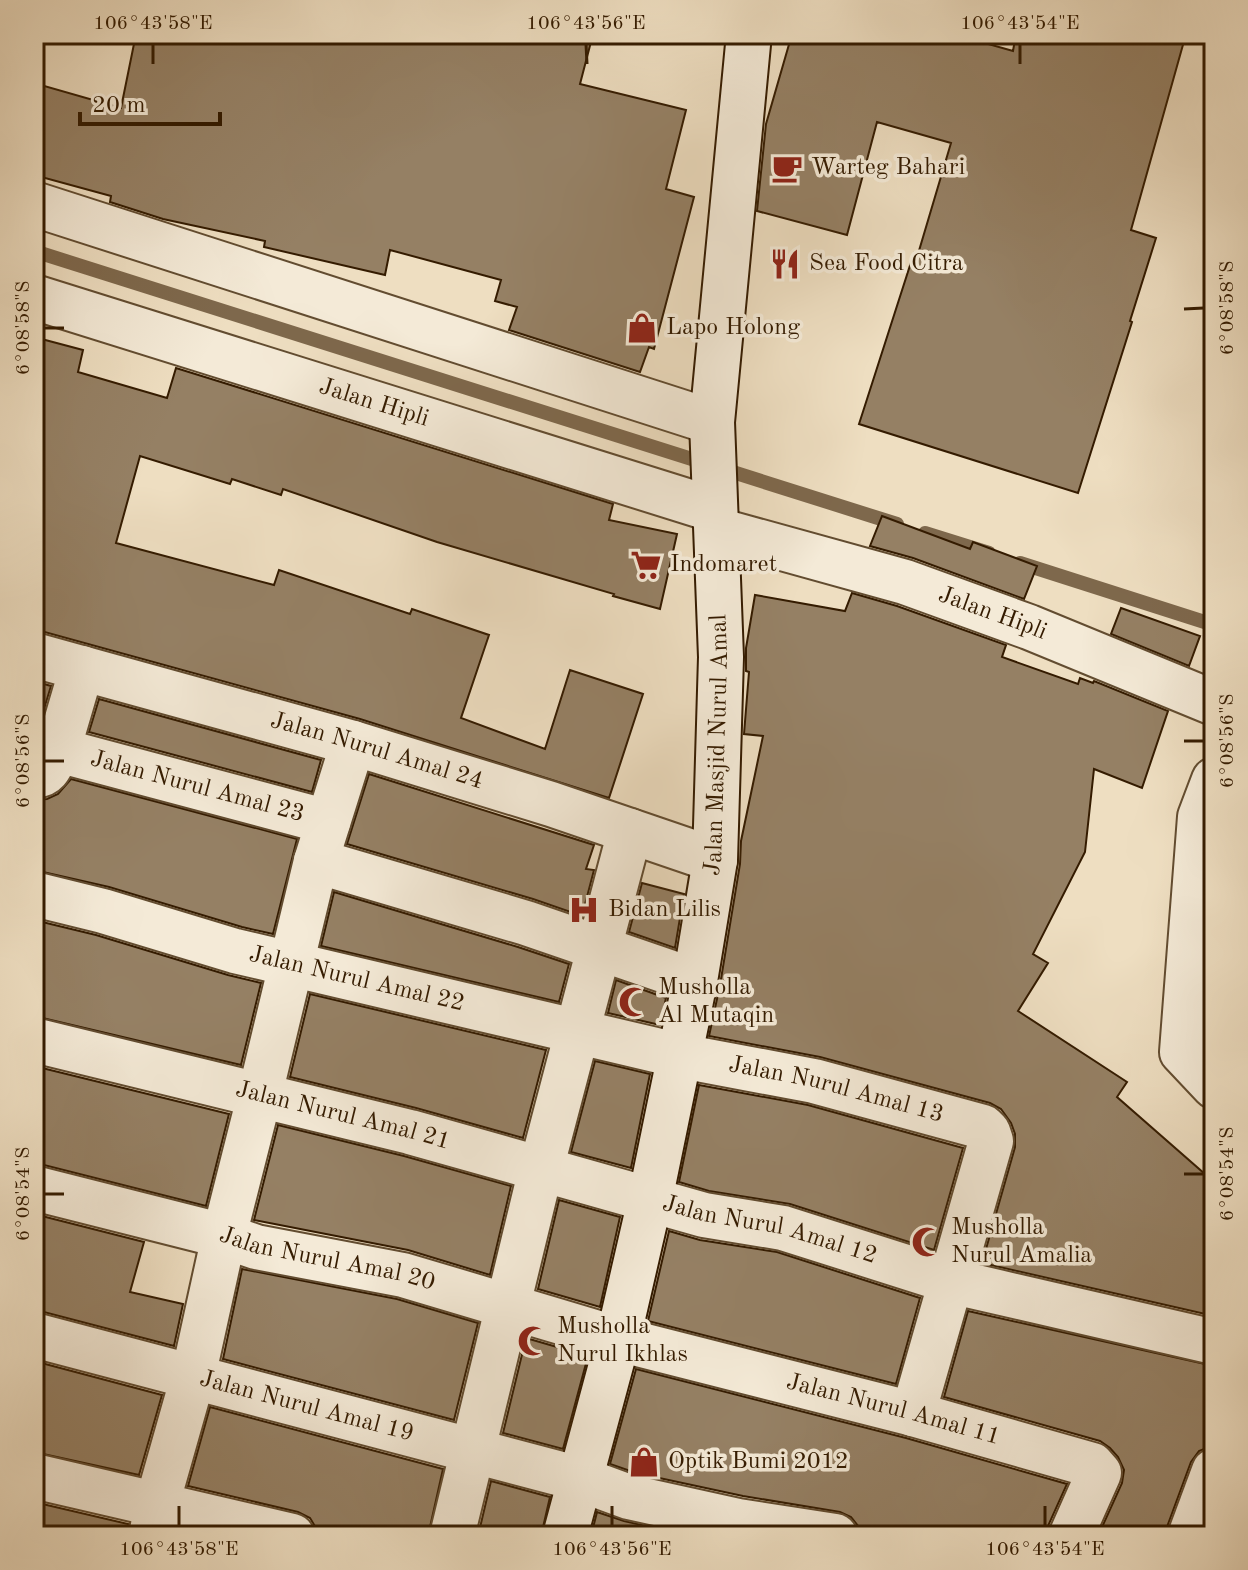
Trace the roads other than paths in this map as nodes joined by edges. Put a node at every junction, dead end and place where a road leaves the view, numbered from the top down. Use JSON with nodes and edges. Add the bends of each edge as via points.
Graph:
{"nodes":[{"id":1,"x":749,"y":34,"type":"edge"},
{"id":2,"x":34,"y":204,"type":"edge"},
{"id":3,"x":34,"y":297,"type":"edge"},
{"id":4,"x":712,"y":427,"type":"junction"},
{"id":5,"x":716,"y":512,"type":"junction"},
{"id":6,"x":34,"y":655,"type":"edge"},
{"id":7,"x":82,"y":668,"type":"junction"},
{"id":8,"x":1214,"y":703,"type":"edge"},
{"id":9,"x":353,"y":743,"type":"junction"},
{"id":10,"x":46,"y":763,"type":"edge"},
{"id":11,"x":1214,"y":780,"type":"edge"},
{"id":12,"x":630,"y":831,"type":"junction"},
{"id":13,"x":322,"y":842,"type":"junction"},
{"id":14,"x":715,"y":860,"type":"junction"},
{"id":15,"x":34,"y":894,"type":"edge"},
{"id":16,"x":599,"y":949,"type":"junction"},
{"id":17,"x":291,"y":964,"type":"junction"},
{"id":18,"x":695,"y":981,"type":"junction"},
{"id":19,"x":577,"y":1030,"type":"junction"},
{"id":20,"x":34,"y":1040,"type":"edge"},
{"id":21,"x":681,"y":1056,"type":"junction"},
{"id":22,"x":1214,"y":1086,"type":"edge"},
{"id":23,"x":260,"y":1094,"type":"junction"},
{"id":24,"x":541,"y":1169,"type":"junction"},
{"id":25,"x":34,"y":1188,"type":"edge"},
{"id":26,"x":650,"y":1200,"type":"junction"},
{"id":27,"x":224,"y":1236,"type":"junction"},
{"id":28,"x":950,"y":1281,"type":"junction"},
{"id":29,"x":507,"y":1306,"type":"junction"},
{"id":30,"x":34,"y":1335,"type":"edge"},
{"id":31,"x":618,"y":1339,"type":"junction"},
{"id":32,"x":1214,"y":1342,"type":"edge"},
{"id":33,"x":193,"y":1377,"type":"junction"},
{"id":34,"x":913,"y":1414,"type":"junction"},
{"id":35,"x":472,"y":1451,"type":"junction"},
{"id":36,"x":1214,"y":1471,"type":"edge"},
{"id":37,"x":34,"y":1476,"type":"edge"},
{"id":38,"x":580,"y":1479,"type":"junction"},
{"id":39,"x":154,"y":1520,"type":"edge"},
{"id":40,"x":292,"y":1536,"type":"edge"},
{"id":41,"x":452,"y":1536,"type":"edge"},
{"id":42,"x":565,"y":1536,"type":"edge"},
{"id":43,"x":835,"y":1536,"type":"edge"},
{"id":44,"x":1071,"y":1536,"type":"edge"},
{"id":45,"x":1190,"y":1536,"type":"edge"}],
"edges":[{"from":1,"to":4,"type":"street","name":"Jalan Masjid Nurul Amal"},
{"from":2,"to":4,"type":"street"},
{"from":3,"to":5,"type":"street","name":"Jalan Hipli"},
{"from":4,"to":5,"type":"street","name":"Jalan Masjid Nurul Amal"},
{"from":5,"to":8,"type":"street","name":"Jalan Hipli","via":[[1029,627]]},
{"from":5,"to":14,"type":"street","name":"Jalan Masjid Nurul Amal","via":[[721,657]]},
{"from":6,"to":7,"type":"street","name":"Jalan Nurul Amal 24"},
{"from":7,"to":9,"type":"street","name":"Jalan Nurul Amal 24"},
{"from":7,"to":10,"type":"street"},
{"from":9,"to":12,"type":"street","name":"Jalan Nurul Amal 24"},
{"from":9,"to":13,"type":"street"},
{"from":10,"to":13,"type":"street","name":"Jalan Nurul Amal 23"},
{"from":11,"to":22,"type":"street","via":[[1200,817],[1182,1052]]},
{"from":12,"to":14,"type":"street","name":"Jalan Nurul Amal 24"},
{"from":12,"to":16,"type":"street"},
{"from":13,"to":16,"type":"street","name":"Jalan Nurul Amal 23"},
{"from":13,"to":17,"type":"street"},
{"from":14,"to":18,"type":"street","name":"Jalan Masjid Nurul Amal"},
{"from":15,"to":17,"type":"street","name":"Jalan Nurul Amal 22"},
{"from":16,"to":18,"type":"street","name":"Jalan Nurul Amal 23"},
{"from":16,"to":19,"type":"street"},
{"from":17,"to":19,"type":"street","name":"Jalan Nurul Amal 22"},
{"from":17,"to":23,"type":"street"},
{"from":18,"to":21,"type":"street","name":"Jalan Masjid Nurul Amal"},
{"from":19,"to":21,"type":"street","name":"Jalan Nurul Amal 22"},
{"from":19,"to":24,"type":"street"},
{"from":20,"to":23,"type":"street","name":"Jalan Nurul Amal 21"},
{"from":21,"to":26,"type":"street","name":"Jalan Masjid Nurul Amal"},
{"from":21,"to":28,"type":"street","name":"Jalan Nurul Amal 13","via":[[814,1081],[983,1127],[991,1141]]},
{"from":23,"to":24,"type":"street","name":"Jalan Nurul Amal 21"},
{"from":23,"to":27,"type":"street"},
{"from":24,"to":26,"type":"street","name":"Jalan Nurul Amal 21"},
{"from":24,"to":29,"type":"street"},
{"from":25,"to":27,"type":"street","name":"Jalan Nurul Amal 20"},
{"from":26,"to":28,"type":"street","name":"Jalan Nurul Amal 12","via":[[783,1228]]},
{"from":26,"to":31,"type":"street","name":"Jalan Masjid Nurul Amal"},
{"from":27,"to":29,"type":"street","name":"Jalan Nurul Amal 20","via":[[403,1275]]},
{"from":27,"to":33,"type":"street"},
{"from":28,"to":32,"type":"street","name":"Jalan Nurul Amal 12"},
{"from":28,"to":34,"type":"street"},
{"from":29,"to":31,"type":"street","name":"Jalan Nurul Amal 20"},
{"from":29,"to":35,"type":"street"},
{"from":30,"to":33,"type":"street","name":"Jalan Nurul Amal 19"},
{"from":31,"to":34,"type":"street","name":"Jalan Nurul Amal 11"},
{"from":31,"to":38,"type":"street","name":"Jalan Masjid Nurul Amal"},
{"from":33,"to":35,"type":"street","name":"Jalan Nurul Amal 19"},
{"from":33,"to":39,"type":"street"},
{"from":34,"to":44,"type":"street","name":"Jalan Nurul Amal 11","via":[[1092,1465],[1099,1473]]},
{"from":35,"to":38,"type":"street","name":"Jalan Nurul Amal 19"},
{"from":35,"to":41,"type":"street"},
{"from":36,"to":45,"type":"street"},
{"from":37,"to":39,"type":"street"},
{"from":38,"to":42,"type":"street","name":"Jalan Masjid Nurul Amal"},
{"from":38,"to":43,"type":"street","name":"Jalan Nurul Amal 19","via":[[629,1497]]},
{"from":39,"to":40,"type":"street"}]}
